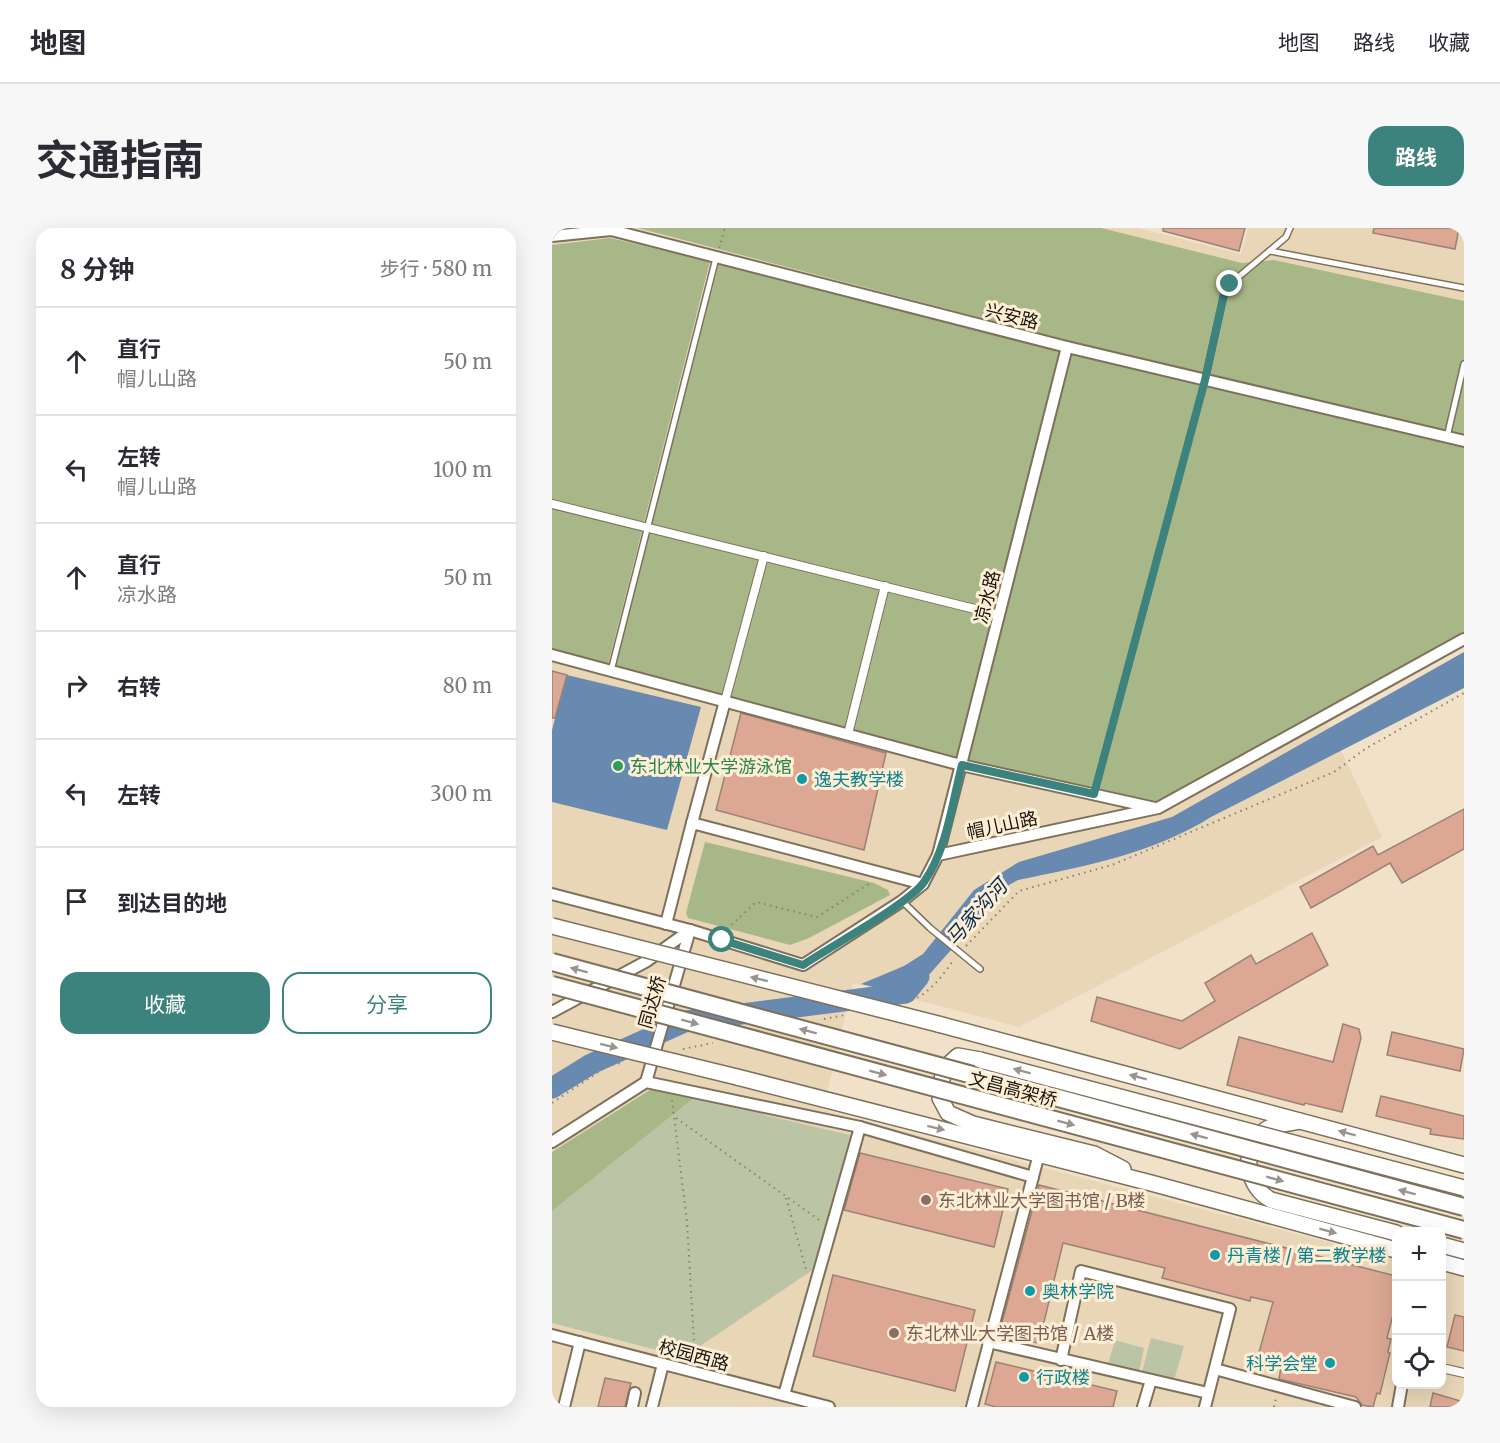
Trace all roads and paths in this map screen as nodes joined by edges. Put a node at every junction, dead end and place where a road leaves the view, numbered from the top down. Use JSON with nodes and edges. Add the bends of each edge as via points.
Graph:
{"nodes":[{"id":1,"x":725,"y":228,"type":"edge"},
{"id":2,"x":1290,"y":228,"type":"edge"},
{"id":3,"x":552,"y":236,"type":"edge"},
{"id":4,"x":1270,"y":251,"type":"junction"},
{"id":5,"x":716,"y":258,"type":"junction"},
{"id":6,"x":1464,"y":288,"type":"edge"},
{"id":7,"x":1066,"y":347,"type":"junction"},
{"id":8,"x":1464,"y":364,"type":"edge"},
{"id":9,"x":1205,"y":380,"type":"junction"},
{"id":10,"x":1447,"y":437,"type":"junction"},
{"id":11,"x":1464,"y":441,"type":"edge"},
{"id":12,"x":552,"y":504,"type":"edge"},
{"id":13,"x":647,"y":527,"type":"junction"},
{"id":14,"x":764,"y":556,"type":"junction"},
{"id":15,"x":885,"y":586,"type":"junction"},
{"id":16,"x":999,"y":615,"type":"junction"},
{"id":17,"x":1464,"y":639,"type":"edge"},
{"id":18,"x":552,"y":655,"type":"edge"},
{"id":19,"x":611,"y":671,"type":"junction"},
{"id":20,"x":1464,"y":693,"type":"edge"},
{"id":21,"x":724,"y":702,"type":"junction"},
{"id":22,"x":848,"y":734,"type":"junction"},
{"id":23,"x":962,"y":765,"type":"junction"},
{"id":24,"x":1094,"y":794,"type":"junction"},
{"id":25,"x":1158,"y":808,"type":"junction"},
{"id":26,"x":692,"y":823,"type":"junction"},
{"id":27,"x":938,"y":855,"type":"junction"},
{"id":28,"x":885,"y":874,"type":"junction"},
{"id":29,"x":923,"y":884,"type":"junction"},
{"id":30,"x":552,"y":894,"type":"edge"},
{"id":31,"x":902,"y":901,"type":"junction"},
{"id":32,"x":666,"y":924,"type":"junction"},
{"id":33,"x":552,"y":926,"type":"edge"},
{"id":34,"x":690,"y":930,"type":"junction"},
{"id":35,"x":722,"y":940,"type":"junction"},
{"id":36,"x":963,"y":949,"type":"dead end"},
{"id":37,"x":958,"y":954,"type":"dead end"},
{"id":38,"x":552,"y":962,"type":"edge"},
{"id":39,"x":980,"y":969,"type":"dead end"},
{"id":40,"x":552,"y":985,"type":"edge"},
{"id":41,"x":906,"y":1002,"type":"dead end"},
{"id":42,"x":552,"y":1012,"type":"edge"},
{"id":43,"x":849,"y":1014,"type":"dead end"},
{"id":44,"x":815,"y":1021,"type":"dead end"},
{"id":45,"x":552,"y":1032,"type":"edge"},
{"id":46,"x":723,"y":1041,"type":"dead end"},
{"id":47,"x":678,"y":1051,"type":"dead end"},
{"id":48,"x":632,"y":1060,"type":"dead end"},
{"id":49,"x":646,"y":1082,"type":"junction"},
{"id":50,"x":670,"y":1088,"type":"junction"},
{"id":51,"x":552,"y":1103,"type":"edge"},
{"id":52,"x":676,"y":1118,"type":"junction"},
{"id":53,"x":1302,"y":1120,"type":"junction"},
{"id":54,"x":860,"y":1126,"type":"junction"},
{"id":55,"x":552,"y":1142,"type":"edge"},
{"id":56,"x":1039,"y":1154,"type":"junction"},
{"id":57,"x":1464,"y":1165,"type":"edge"},
{"id":58,"x":1033,"y":1177,"type":"junction"},
{"id":59,"x":1150,"y":1183,"type":"junction"},
{"id":60,"x":1464,"y":1188,"type":"edge"},
{"id":61,"x":786,"y":1198,"type":"junction"},
{"id":62,"x":1464,"y":1207,"type":"edge"},
{"id":63,"x":832,"y":1229,"type":"junction"},
{"id":64,"x":1464,"y":1230,"type":"edge"},
{"id":65,"x":1392,"y":1232,"type":"edge"},
{"id":66,"x":1446,"y":1246,"type":"edge"},
{"id":67,"x":1392,"y":1249,"type":"edge"},
{"id":68,"x":1464,"y":1251,"type":"edge"},
{"id":69,"x":1446,"y":1263,"type":"edge"},
{"id":70,"x":1464,"y":1268,"type":"edge"},
{"id":71,"x":812,"y":1293,"type":"junction"},
{"id":72,"x":552,"y":1335,"type":"edge"},
{"id":73,"x":580,"y":1342,"type":"junction"},
{"id":74,"x":988,"y":1342,"type":"junction"},
{"id":75,"x":1061,"y":1360,"type":"junction"},
{"id":76,"x":663,"y":1364,"type":"junction"},
{"id":77,"x":1215,"y":1369,"type":"junction"},
{"id":78,"x":1446,"y":1369,"type":"edge"},
{"id":79,"x":692,"y":1371,"type":"junction"},
{"id":80,"x":1464,"y":1373,"type":"edge"},
{"id":81,"x":1151,"y":1380,"type":"junction"},
{"id":82,"x":1401,"y":1389,"type":"edge"},
{"id":83,"x":635,"y":1393,"type":"dead end"},
{"id":84,"x":1208,"y":1393,"type":"junction"},
{"id":85,"x":784,"y":1395,"type":"junction"},
{"id":86,"x":564,"y":1407,"type":"edge"},
{"id":87,"x":632,"y":1407,"type":"edge"},
{"id":88,"x":652,"y":1407,"type":"edge"},
{"id":89,"x":829,"y":1407,"type":"edge"},
{"id":90,"x":972,"y":1407,"type":"edge"},
{"id":91,"x":1143,"y":1407,"type":"edge"},
{"id":92,"x":1205,"y":1407,"type":"edge"},
{"id":93,"x":1355,"y":1407,"type":"edge"},
{"id":94,"x":1398,"y":1407,"type":"edge"}],
"edges":[{"from":1,"to":5,"type":"path"},
{"from":2,"to":4,"type":"lane"},
{"from":3,"to":5,"type":"street","name":"兴安路","via":[[611,230]]},
{"from":4,"to":6,"type":"lane"},
{"from":4,"to":9,"type":"lane","via":[[1230,284],[1224,294]]},
{"from":5,"to":7,"type":"street","name":"兴安路"},
{"from":5,"to":13,"type":"lane"},
{"from":7,"to":9,"type":"street","name":"兴安路"},
{"from":7,"to":16,"type":"street","name":"凉水路"},
{"from":8,"to":10,"type":"lane"},
{"from":9,"to":10,"type":"street","name":"兴安路"},
{"from":9,"to":24,"type":"path"},
{"from":10,"to":11,"type":"street","name":"兴安路"},
{"from":12,"to":13,"type":"street"},
{"from":13,"to":14,"type":"street"},
{"from":13,"to":19,"type":"lane"},
{"from":14,"to":15,"type":"street"},
{"from":14,"to":21,"type":"street"},
{"from":15,"to":16,"type":"street"},
{"from":15,"to":22,"type":"street"},
{"from":16,"to":23,"type":"street","name":"凉水路"},
{"from":17,"to":25,"type":"street","name":"帽儿山路"},
{"from":18,"to":19,"type":"street"},
{"from":19,"to":21,"type":"street"},
{"from":20,"to":36,"type":"path","via":[[1365,749],[1334,772],[1112,865],[1019,891]]},
{"from":21,"to":22,"type":"street"},
{"from":21,"to":26,"type":"street"},
{"from":22,"to":23,"type":"street"},
{"from":23,"to":24,"type":"street"},
{"from":23,"to":27,"type":"street","name":"凉水路"},
{"from":24,"to":25,"type":"street"},
{"from":25,"to":27,"type":"street","name":"帽儿山路"},
{"from":26,"to":28,"type":"street"},
{"from":26,"to":32,"type":"street"},
{"from":27,"to":29,"type":"street"},
{"from":28,"to":29,"type":"street"},
{"from":28,"to":35,"type":"path","via":[[817,916],[756,902],[729,925]]},
{"from":29,"to":31,"type":"street"},
{"from":30,"to":32,"type":"street"},
{"from":31,"to":35,"type":"street","via":[[803,965]]},
{"from":31,"to":39,"type":"lane"},
{"from":32,"to":34,"type":"street"},
{"from":53,"to":33,"type":"main road","one_way":true,"bridge":true},
{"from":34,"to":35,"type":"street"},
{"from":34,"to":42,"type":"street","via":[[647,961]]},
{"from":34,"to":49,"type":"street","name":"同达桥","bridge":true},
{"from":37,"to":41,"type":"path","via":[[946,973],[918,999]]},
{"from":62,"to":38,"type":"highway","name":"文昌高架桥","one_way":true,"bridge":true},
{"from":40,"to":64,"type":"highway","name":"文昌高架桥","one_way":true,"bridge":true},
{"from":43,"to":44,"type":"path"},
{"from":45,"to":56,"type":"main road","one_way":true,"bridge":true},
{"from":46,"to":47,"type":"path"},
{"from":48,"to":51,"type":"path","via":[[609,1065]]},
{"from":49,"to":50,"type":"street"},
{"from":49,"to":55,"type":"street"},
{"from":50,"to":52,"type":"path"},
{"from":50,"to":54,"type":"street"},
{"from":52,"to":61,"type":"path"},
{"from":52,"to":79,"type":"path","via":[[694,1322],[696,1355]]},
{"from":57,"to":53,"type":"main road","one_way":true},
{"from":53,"to":65,"type":"main road","via":[[1263,1131],[1252,1148],[1251,1180],[1261,1194]]},
{"from":54,"to":58,"type":"street"},
{"from":54,"to":63,"type":"street"},
{"from":56,"to":58,"type":"street"},
{"from":56,"to":59,"type":"main road"},
{"from":58,"to":74,"type":"street"},
{"from":60,"to":59,"type":"main road","one_way":true,"bridge":true,"via":[[980,1060],[958,1056],[946,1067],[940,1091],[948,1113],[973,1124],[1094,1154]]},
{"from":59,"to":67,"type":"main road","one_way":true},
{"from":61,"to":63,"type":"path"},
{"from":61,"to":71,"type":"path"},
{"from":63,"to":71,"type":"street"},
{"from":66,"to":68,"type":"main road"},
{"from":69,"to":70,"type":"main road"},
{"from":71,"to":85,"type":"street"},
{"from":72,"to":73,"type":"street","name":"校园西路"},
{"from":73,"to":76,"type":"street","name":"校园西路"},
{"from":73,"to":86,"type":"street"},
{"from":74,"to":75,"type":"street"},
{"from":74,"to":90,"type":"street"},
{"from":75,"to":77,"type":"street","via":[[1081,1271],[1230,1309]]},
{"from":75,"to":81,"type":"street"},
{"from":76,"to":79,"type":"street","name":"校园西路"},
{"from":76,"to":88,"type":"street"},
{"from":77,"to":84,"type":"street"},
{"from":77,"to":93,"type":"street"},
{"from":78,"to":80,"type":"street"},
{"from":79,"to":85,"type":"street","name":"校园西路"},
{"from":81,"to":84,"type":"street"},
{"from":81,"to":91,"type":"street"},
{"from":82,"to":94,"type":"street"},
{"from":83,"to":87,"type":"street"},
{"from":84,"to":92,"type":"street"},
{"from":85,"to":89,"type":"street","name":"校园西路"}]}
